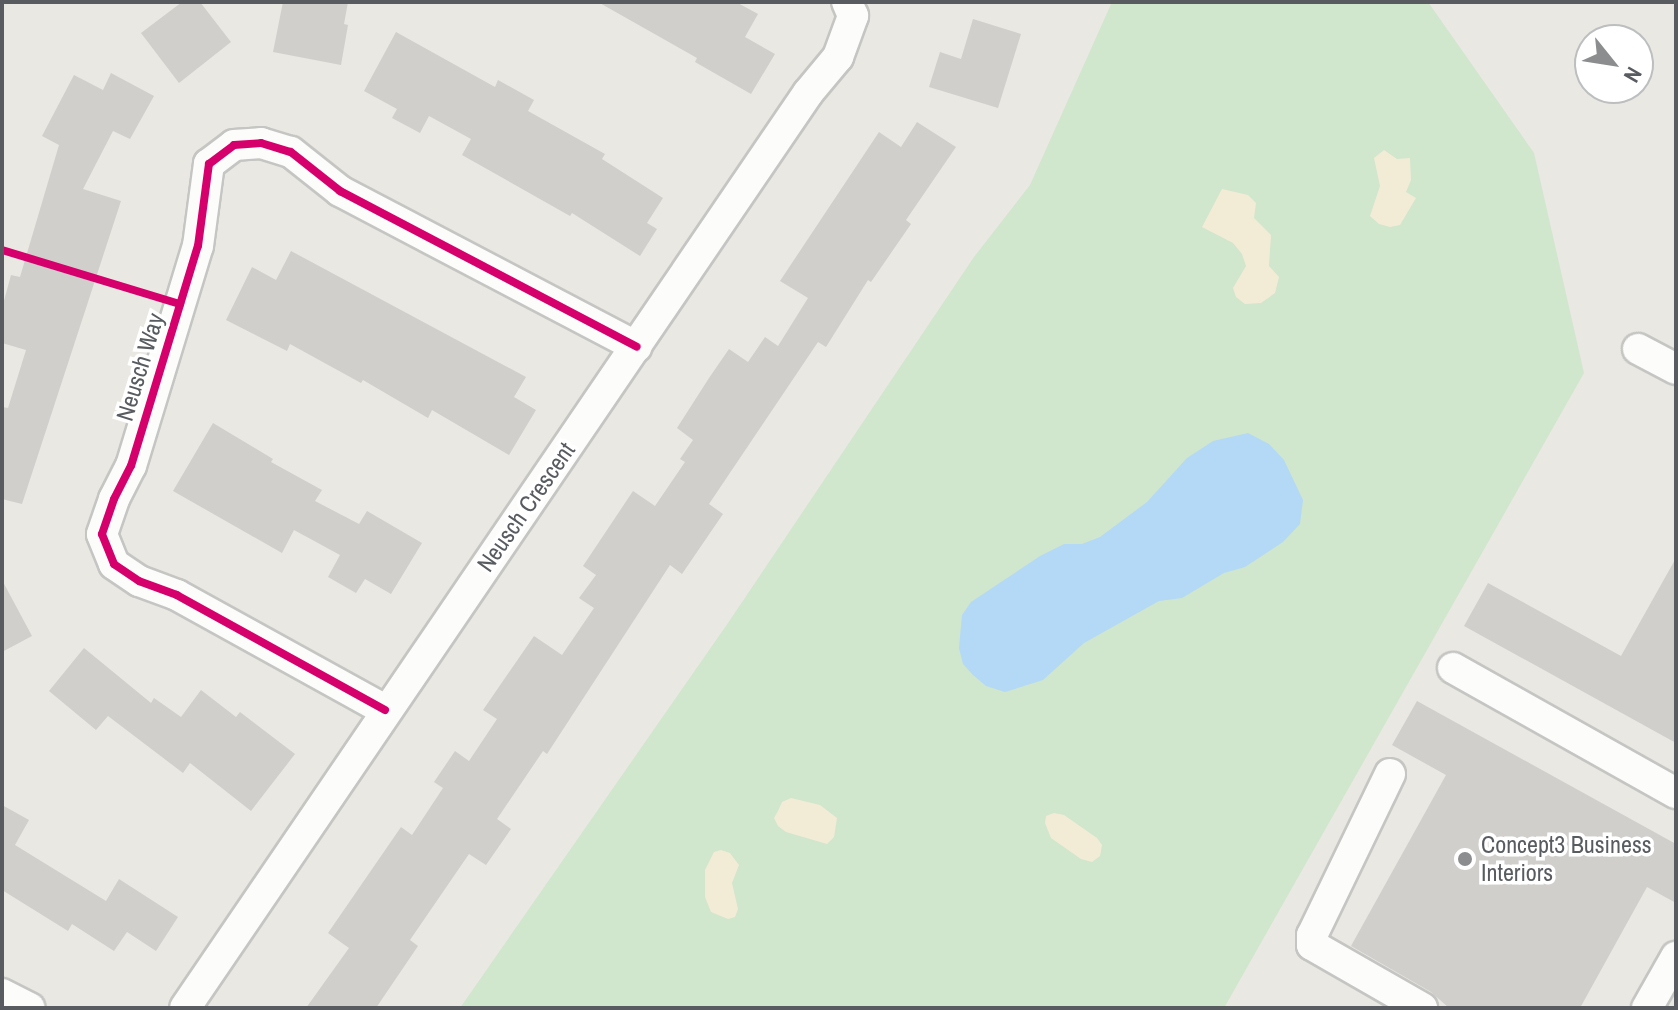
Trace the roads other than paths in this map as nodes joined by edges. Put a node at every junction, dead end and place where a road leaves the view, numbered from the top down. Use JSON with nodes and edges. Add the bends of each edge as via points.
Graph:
{"nodes":[{"id":1,"x":847,"y":2,"type":"edge"},
{"id":2,"x":637,"y":347,"type":"junction"},
{"id":3,"x":1638,"y":349,"type":"dead end"},
{"id":4,"x":1676,"y":369,"type":"edge"},
{"id":5,"x":1453,"y":668,"type":"dead end"},
{"id":6,"x":385,"y":710,"type":"junction"},
{"id":7,"x":1390,"y":774,"type":"dead end"},
{"id":8,"x":1676,"y":793,"type":"edge"},
{"id":9,"x":1676,"y":957,"type":"edge"},
{"id":10,"x":2,"y":994,"type":"edge"},
{"id":11,"x":30,"y":1008,"type":"edge"},
{"id":12,"x":185,"y":1008,"type":"edge"},
{"id":13,"x":1422,"y":1008,"type":"edge"},
{"id":14,"x":1647,"y":1008,"type":"edge"}],
"edges":[{"from":1,"to":2,"type":"street","name":"Neusch Crescent","via":[[853,16],[838,57],[808,93]]},
{"from":2,"to":6,"type":"street","name":"Neusch Crescent"},
{"from":2,"to":6,"type":"street","name":"Neusch Way","via":[[340,191],[291,152],[261,143],[234,145],[209,164],[198,246],[131,466],[102,534],[114,564],[139,581],[177,595]]},
{"from":3,"to":4,"type":"street"},
{"from":5,"to":8,"type":"street"},
{"from":6,"to":12,"type":"street","name":"Neusch Crescent"},
{"from":7,"to":13,"type":"street","via":[[1312,935],[1312,945]]},
{"from":9,"to":14,"type":"street"},
{"from":10,"to":11,"type":"street"}]}
